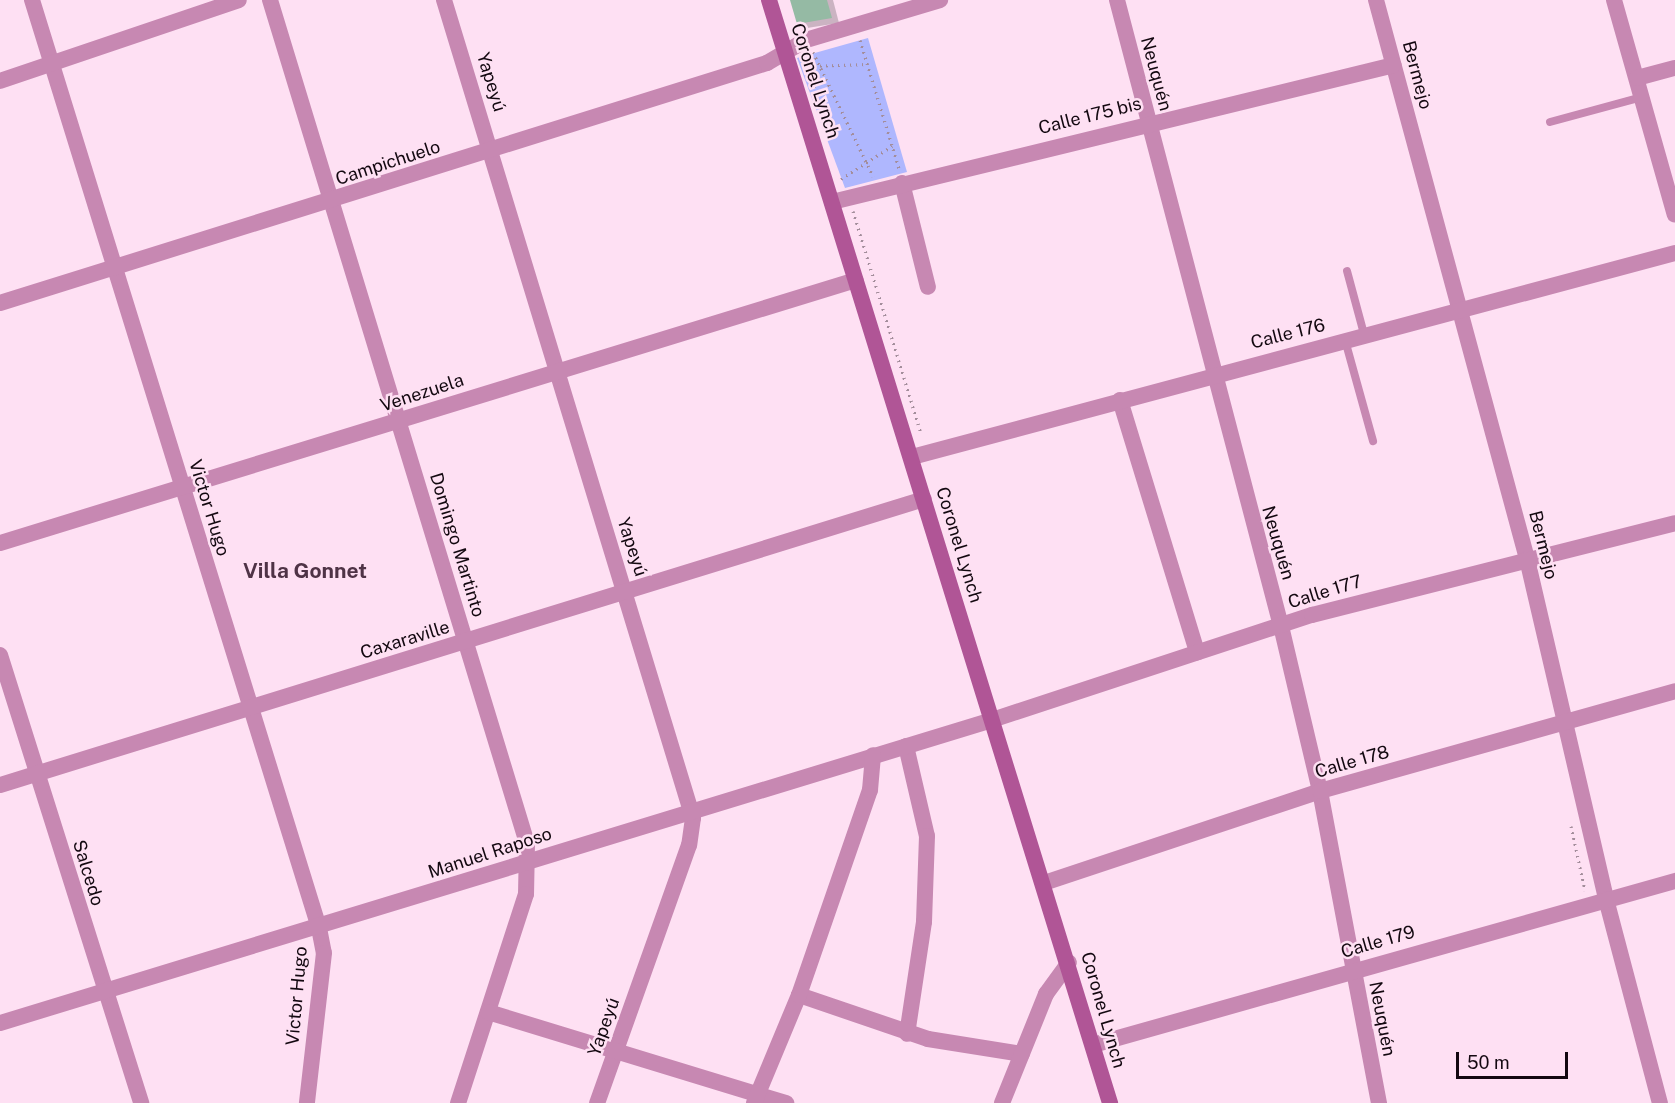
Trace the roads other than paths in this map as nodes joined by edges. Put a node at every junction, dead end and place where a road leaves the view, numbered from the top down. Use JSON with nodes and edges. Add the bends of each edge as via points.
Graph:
{"nodes":[{"id":1,"x":32,"y":0,"type":"edge"},
{"id":2,"x":239,"y":0,"type":"edge"},
{"id":3,"x":270,"y":0,"type":"edge"},
{"id":4,"x":444,"y":0,"type":"edge"},
{"id":5,"x":769,"y":0,"type":"edge"},
{"id":6,"x":936,"y":0,"type":"edge"},
{"id":7,"x":1117,"y":0,"type":"edge"},
{"id":8,"x":1376,"y":0,"type":"edge"},
{"id":9,"x":1614,"y":0,"type":"edge"},
{"id":10,"x":797,"y":46,"type":"junction"},
{"id":11,"x":50,"y":65,"type":"junction"},
{"id":12,"x":1394,"y":65,"type":"junction"},
{"id":13,"x":1675,"y":68,"type":"edge"},
{"id":14,"x":1637,"y":78,"type":"junction"},
{"id":15,"x":0,"y":81,"type":"edge"},
{"id":16,"x":1642,"y":96,"type":"junction"},
{"id":17,"x":1149,"y":121,"type":"junction"},
{"id":18,"x":1550,"y":122,"type":"dead end"},
{"id":19,"x":491,"y":149,"type":"junction"},
{"id":20,"x":897,"y":180,"type":"junction"},
{"id":21,"x":332,"y":201,"type":"junction"},
{"id":22,"x":832,"y":201,"type":"junction"},
{"id":23,"x":1675,"y":215,"type":"edge"},
{"id":24,"x":1675,"y":254,"type":"edge"},
{"id":25,"x":113,"y":269,"type":"junction"},
{"id":26,"x":1347,"y":271,"type":"dead end"},
{"id":27,"x":856,"y":280,"type":"junction"},
{"id":28,"x":928,"y":287,"type":"dead end"},
{"id":29,"x":0,"y":303,"type":"edge"},
{"id":30,"x":1462,"y":309,"type":"junction"},
{"id":31,"x":1364,"y":334,"type":"junction"},
{"id":32,"x":1344,"y":339,"type":"junction"},
{"id":33,"x":556,"y":371,"type":"junction"},
{"id":34,"x":1212,"y":373,"type":"junction"},
{"id":35,"x":1120,"y":400,"type":"junction"},
{"id":36,"x":398,"y":422,"type":"junction"},
{"id":37,"x":1373,"y":441,"type":"dead end"},
{"id":38,"x":912,"y":457,"type":"junction"},
{"id":39,"x":183,"y":490,"type":"junction"},
{"id":40,"x":924,"y":499,"type":"junction"},
{"id":41,"x":1675,"y":523,"type":"edge"},
{"id":42,"x":0,"y":543,"type":"edge"},
{"id":43,"x":1527,"y":559,"type":"junction"},
{"id":44,"x":625,"y":588,"type":"junction"},
{"id":45,"x":1281,"y":626,"type":"junction"},
{"id":46,"x":467,"y":641,"type":"junction"},
{"id":47,"x":1197,"y":652,"type":"junction"},
{"id":48,"x":0,"y":655,"type":"edge"},
{"id":49,"x":1675,"y":692,"type":"edge"},
{"id":50,"x":250,"y":707,"type":"junction"},
{"id":51,"x":993,"y":720,"type":"junction"},
{"id":52,"x":1565,"y":723,"type":"junction"},
{"id":53,"x":906,"y":747,"type":"junction"},
{"id":54,"x":873,"y":755,"type":"junction"},
{"id":55,"x":37,"y":774,"type":"junction"},
{"id":56,"x":0,"y":785,"type":"edge"},
{"id":57,"x":1320,"y":791,"type":"junction"},
{"id":58,"x":692,"y":808,"type":"junction"},
{"id":59,"x":530,"y":861,"type":"junction"},
{"id":60,"x":1675,"y":880,"type":"edge"},
{"id":61,"x":1044,"y":884,"type":"junction"},
{"id":62,"x":1606,"y":899,"type":"junction"},
{"id":63,"x":319,"y":928,"type":"junction"},
{"id":64,"x":1069,"y":962,"type":"junction"},
{"id":65,"x":1352,"y":969,"type":"junction"},
{"id":66,"x":104,"y":992,"type":"junction"},
{"id":67,"x":799,"y":995,"type":"junction"},
{"id":68,"x":488,"y":1012,"type":"junction"},
{"id":69,"x":0,"y":1023,"type":"edge"},
{"id":70,"x":907,"y":1034,"type":"junction"},
{"id":71,"x":1093,"y":1045,"type":"junction"},
{"id":72,"x":617,"y":1050,"type":"junction"},
{"id":73,"x":1022,"y":1054,"type":"junction"},
{"id":74,"x":756,"y":1099,"type":"edge"},
{"id":75,"x":141,"y":1103,"type":"edge"},
{"id":76,"x":307,"y":1103,"type":"edge"},
{"id":77,"x":458,"y":1103,"type":"edge"},
{"id":78,"x":597,"y":1103,"type":"edge"},
{"id":79,"x":786,"y":1103,"type":"edge"},
{"id":80,"x":1002,"y":1103,"type":"edge"},
{"id":81,"x":1110,"y":1103,"type":"edge"},
{"id":82,"x":1379,"y":1103,"type":"edge"},
{"id":83,"x":1660,"y":1103,"type":"edge"}],
"edges":[{"from":1,"to":11,"type":"street","name":"Victor Hugo"},
{"from":2,"to":11,"type":"street"},
{"from":3,"to":21,"type":"street","name":"Domingo Martinto"},
{"from":4,"to":19,"type":"street","name":"Yapeyú"},
{"from":5,"to":10,"type":"main road","name":"Coronel Lynch"},
{"from":6,"to":10,"type":"street","name":"Campichuelo"},
{"from":7,"to":17,"type":"street","name":"Neuquén"},
{"from":8,"to":12,"type":"street","name":"Bermejo"},
{"from":9,"to":14,"type":"street"},
{"from":10,"to":19,"type":"street","name":"Campichuelo"},
{"from":10,"to":22,"type":"main road","name":"Coronel Lynch","via":[[792,73],[834,181]]},
{"from":11,"to":15,"type":"street"},
{"from":11,"to":25,"type":"street","name":"Victor Hugo"},
{"from":12,"to":17,"type":"street","name":"Calle 175 bis"},
{"from":12,"to":30,"type":"street","name":"Bermejo"},
{"from":13,"to":14,"type":"street"},
{"from":14,"to":16,"type":"street"},
{"from":16,"to":18,"type":"lane"},
{"from":16,"to":23,"type":"street"},
{"from":17,"to":20,"type":"street","name":"Calle 175 bis"},
{"from":17,"to":34,"type":"street","name":"Neuquén"},
{"from":19,"to":21,"type":"street","name":"Campichuelo"},
{"from":19,"to":33,"type":"street","name":"Yapeyú"},
{"from":20,"to":22,"type":"street","name":"Calle 175 bis"},
{"from":20,"to":28,"type":"street"},
{"from":21,"to":25,"type":"street","name":"Campichuelo"},
{"from":21,"to":36,"type":"street","name":"Domingo Martinto"},
{"from":22,"to":27,"type":"main road","name":"Coronel Lynch"},
{"from":24,"to":30,"type":"street","name":"Calle 176"},
{"from":25,"to":29,"type":"street","name":"Campichuelo"},
{"from":25,"to":39,"type":"street","name":"Victor Hugo"},
{"from":26,"to":31,"type":"lane"},
{"from":27,"to":33,"type":"street","name":"Venezuela"},
{"from":27,"to":38,"type":"main road","name":"Coronel Lynch"},
{"from":30,"to":31,"type":"street","name":"Calle 176"},
{"from":30,"to":43,"type":"street","name":"Bermejo"},
{"from":31,"to":32,"type":"street","name":"Calle 176"},
{"from":32,"to":34,"type":"street","name":"Calle 176"},
{"from":32,"to":37,"type":"lane"},
{"from":33,"to":36,"type":"street","name":"Venezuela"},
{"from":33,"to":44,"type":"street","name":"Yapeyú"},
{"from":34,"to":35,"type":"street","name":"Calle 176"},
{"from":34,"to":45,"type":"street","name":"Neuquén"},
{"from":35,"to":38,"type":"street","name":"Calle 176"},
{"from":35,"to":47,"type":"street"},
{"from":36,"to":39,"type":"street","name":"Venezuela"},
{"from":36,"to":46,"type":"street","name":"Domingo Martinto"},
{"from":38,"to":40,"type":"main road","name":"Coronel Lynch"},
{"from":39,"to":42,"type":"street","name":"Venezuela"},
{"from":39,"to":50,"type":"street","name":"Victor Hugo"},
{"from":40,"to":44,"type":"street","name":"Caxaraville"},
{"from":40,"to":51,"type":"main road","name":"Coronel Lynch"},
{"from":41,"to":43,"type":"street","name":"Calle 177"},
{"from":43,"to":45,"type":"street","name":"Calle 177"},
{"from":43,"to":52,"type":"street","name":"Bermejo"},
{"from":44,"to":46,"type":"street","name":"Caxaraville"},
{"from":44,"to":58,"type":"street","name":"Yapeyú"},
{"from":45,"to":47,"type":"street","name":"Calle 177"},
{"from":45,"to":57,"type":"street","name":"Neuquén"},
{"from":46,"to":50,"type":"street","name":"Caxaraville"},
{"from":46,"to":59,"type":"street","name":"Domingo Martinto"},
{"from":47,"to":51,"type":"street","name":"Calle 177"},
{"from":48,"to":55,"type":"street","name":"Salcedo"},
{"from":49,"to":52,"type":"street","name":"Calle 178"},
{"from":50,"to":55,"type":"street","name":"Caxaraville"},
{"from":50,"to":63,"type":"street","name":"Victor Hugo"},
{"from":51,"to":53,"type":"street","name":"Manuel Raposo"},
{"from":51,"to":61,"type":"main road","name":"Coronel Lynch"},
{"from":52,"to":57,"type":"street","name":"Calle 178"},
{"from":52,"to":62,"type":"street","name":"Bermejo"},
{"from":53,"to":54,"type":"street","name":"Manuel Raposo"},
{"from":53,"to":70,"type":"street","via":[[927,836],[924,922]]},
{"from":54,"to":58,"type":"street","name":"Manuel Raposo"},
{"from":54,"to":67,"type":"street","via":[[870,790]]},
{"from":55,"to":56,"type":"street","name":"Caxaraville"},
{"from":55,"to":66,"type":"street","name":"Salcedo"},
{"from":57,"to":61,"type":"street","name":"Calle 178"},
{"from":57,"to":65,"type":"street","name":"Neuquén"},
{"from":58,"to":59,"type":"street","name":"Manuel Raposo"},
{"from":58,"to":72,"type":"street","name":"Yapeyú","via":[[689,845]]},
{"from":59,"to":63,"type":"street","name":"Manuel Raposo"},
{"from":59,"to":68,"type":"street","name":"Domingo Martinto","via":[[526,894]]},
{"from":60,"to":62,"type":"street","name":"Calle 179"},
{"from":61,"to":64,"type":"main road","name":"Coronel Lynch"},
{"from":62,"to":65,"type":"street","name":"Calle 179"},
{"from":62,"to":83,"type":"street","name":"Bermejo"},
{"from":63,"to":66,"type":"street","name":"Manuel Raposo"},
{"from":63,"to":76,"type":"street","name":"Victor Hugo","via":[[324,953]]},
{"from":64,"to":71,"type":"main road","name":"Coronel Lynch"},
{"from":64,"to":73,"type":"street","via":[[1046,994]]},
{"from":65,"to":71,"type":"street","name":"Calle 179"},
{"from":65,"to":82,"type":"street","name":"Neuquén"},
{"from":66,"to":69,"type":"street","name":"Manuel Raposo"},
{"from":66,"to":75,"type":"street","name":"Salcedo"},
{"from":67,"to":70,"type":"street"},
{"from":67,"to":74,"type":"street"},
{"from":68,"to":72,"type":"street"},
{"from":68,"to":77,"type":"street","name":"Domingo Martinto"},
{"from":70,"to":73,"type":"street"},
{"from":71,"to":81,"type":"main road","name":"Coronel Lynch"},
{"from":72,"to":74,"type":"street"},
{"from":72,"to":78,"type":"street","name":"Yapeyú"},
{"from":73,"to":80,"type":"street"},
{"from":74,"to":79,"type":"street"}]}
